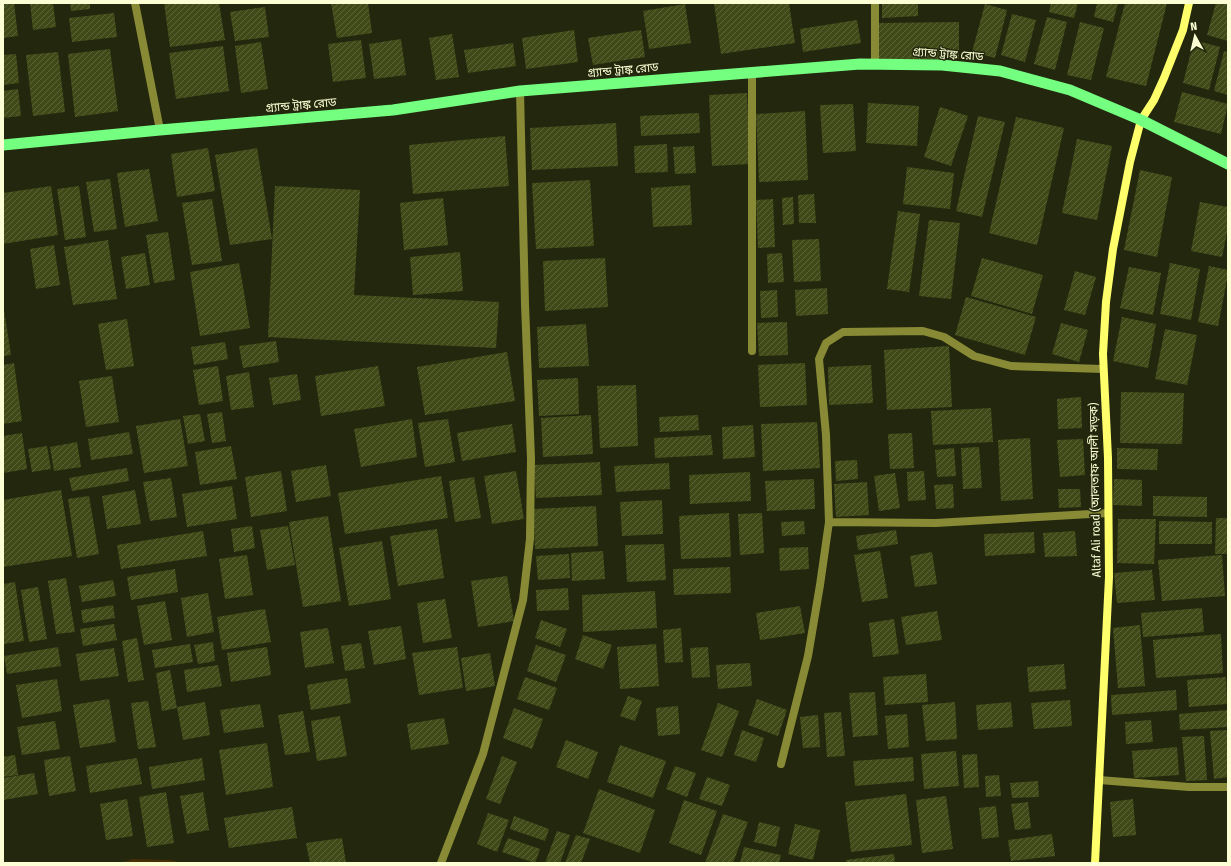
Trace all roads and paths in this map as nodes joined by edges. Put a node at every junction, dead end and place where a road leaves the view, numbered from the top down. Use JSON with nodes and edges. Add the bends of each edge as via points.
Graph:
{"nodes":[{"id":1,"x":135,"y":3,"type":"edge"},
{"id":2,"x":875,"y":3,"type":"edge"},
{"id":3,"x":1189,"y":3,"type":"edge"},
{"id":4,"x":875,"y":64,"type":"junction"},
{"id":5,"x":752,"y":72,"type":"junction"},
{"id":6,"x":520,"y":91,"type":"junction"},
{"id":7,"x":1141,"y":120,"type":"junction"},
{"id":8,"x":160,"y":130,"type":"junction"},
{"id":9,"x":3,"y":145,"type":"edge"},
{"id":10,"x":1228,"y":164,"type":"edge"},
{"id":11,"x":752,"y":351,"type":"dead end"},
{"id":12,"x":1103,"y":368,"type":"junction"},
{"id":13,"x":1108,"y":513,"type":"junction"},
{"id":14,"x":829,"y":522,"type":"junction"},
{"id":15,"x":781,"y":764,"type":"dead end"},
{"id":16,"x":1099,"y":780,"type":"junction"},
{"id":17,"x":1228,"y":787,"type":"edge"},
{"id":18,"x":441,"y":863,"type":"edge"},
{"id":19,"x":1096,"y":863,"type":"edge"}],
"edges":[{"from":1,"to":8,"type":"street"},
{"from":2,"to":4,"type":"street"},
{"from":3,"to":7,"type":"main road","name":"Altaf Ali road (আলতাফ আলী সড়ক)","via":[[1183,30],[1164,78]]},
{"from":4,"to":5,"type":"highway","name":"গ্র্যান্ড ট্রাঙ্ক রোড"},
{"from":4,"to":7,"type":"highway","name":"গ্র্যান্ড ট্রাঙ্ক রোড","via":[[942,65],[1000,71],[1070,90]]},
{"from":5,"to":6,"type":"highway","name":"গ্র্যান্ড ট্রাঙ্ক রোড"},
{"from":5,"to":11,"type":"street"},
{"from":6,"to":8,"type":"highway","name":"গ্র্যান্ড ট্রাঙ্ক রোড","via":[[393,110]]},
{"from":6,"to":18,"type":"street","via":[[531,459],[530,539],[523,600],[483,754]]},
{"from":7,"to":10,"type":"highway","name":"গ্র্যান্ড ট্রাঙ্ক রোড"},
{"from":7,"to":12,"type":"main road","name":"Altaf Ali road (আলতাফ আলী সড়ক)","via":[[1113,249],[1106,302]]},
{"from":8,"to":9,"type":"highway","name":"গ্র্যান্ড ট্রাঙ্ক রোড"},
{"from":12,"to":13,"type":"main road","name":"Altaf Ali road (আলতাফ আলী সড়ক)"},
{"from":12,"to":14,"type":"street","via":[[1011,366],[974,356],[944,338],[923,331],[843,332],[826,343],[820,359]]},
{"from":13,"to":14,"type":"street","via":[[936,523]]},
{"from":13,"to":16,"type":"main road","name":"Altaf Ali road (আলতাফ আলী সড়ক)","via":[[1109,577]]},
{"from":14,"to":15,"type":"street","via":[[808,656]]},
{"from":16,"to":17,"type":"street","via":[[1189,787]]},
{"from":16,"to":19,"type":"main road","name":"Altaf Ali road (আলতাফ আলী সড়ক)"}]}
